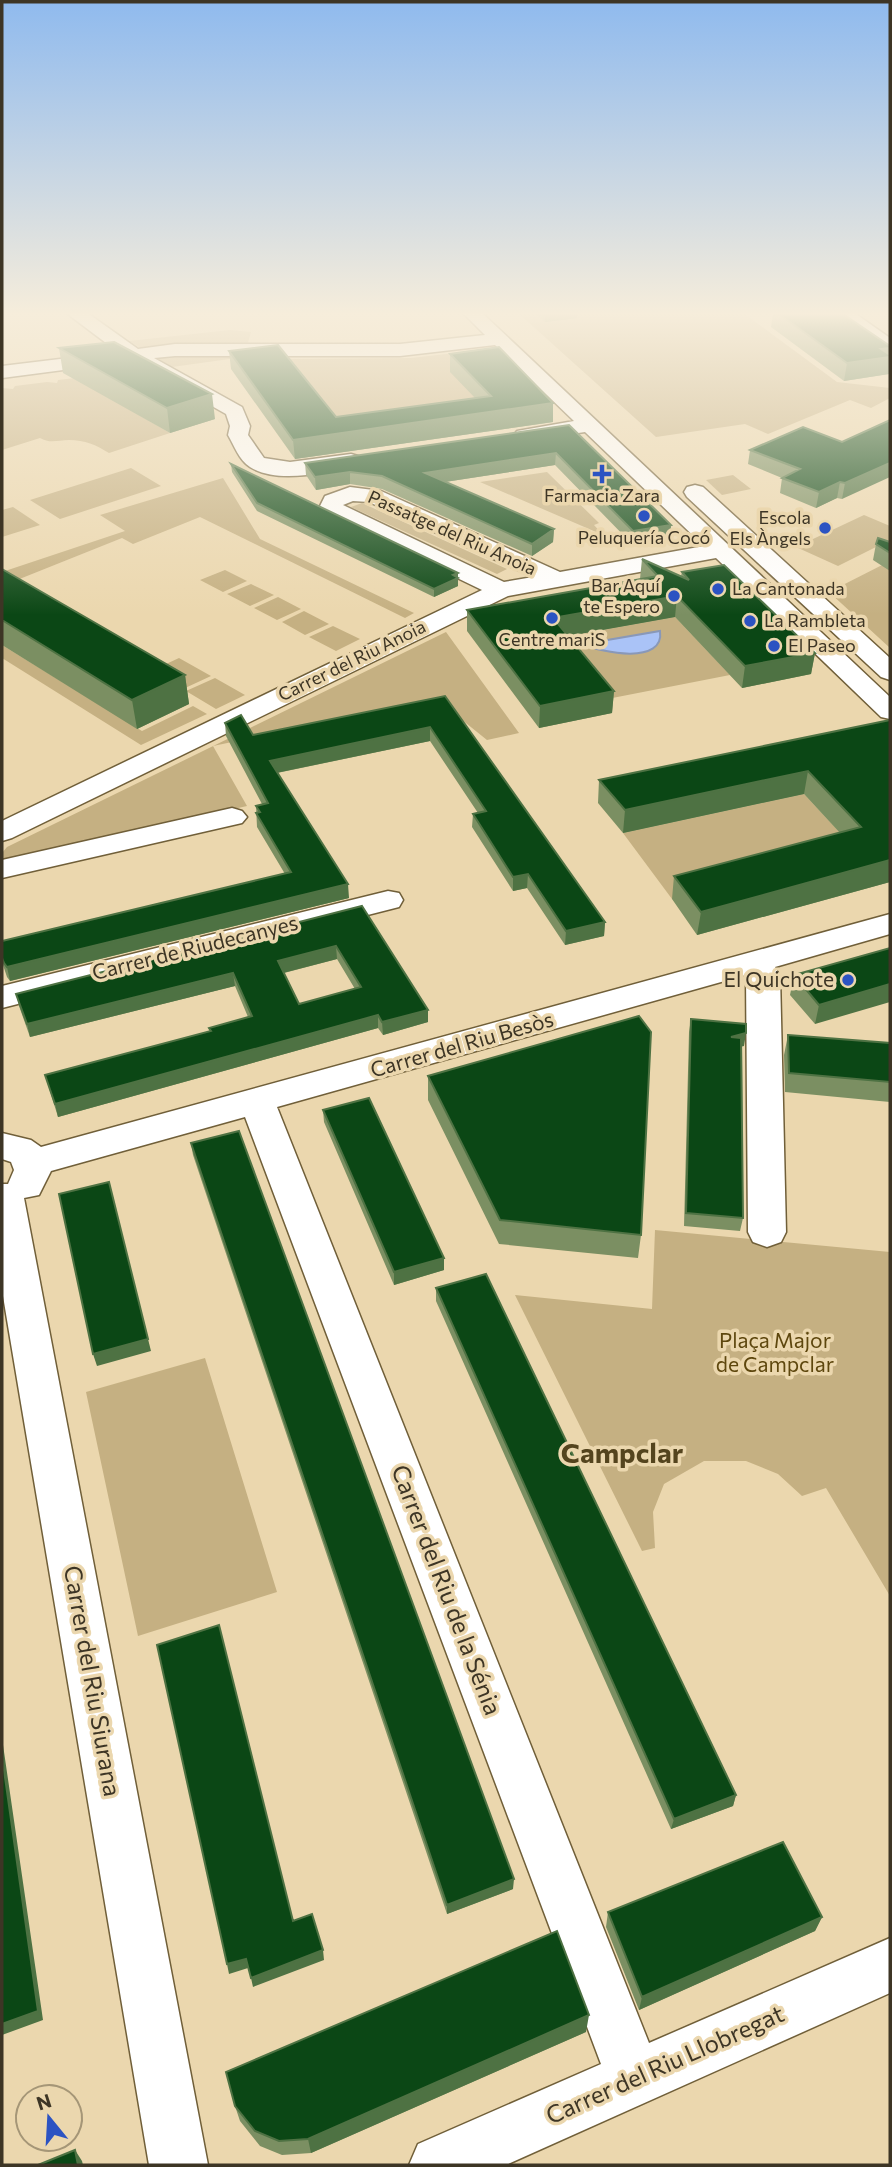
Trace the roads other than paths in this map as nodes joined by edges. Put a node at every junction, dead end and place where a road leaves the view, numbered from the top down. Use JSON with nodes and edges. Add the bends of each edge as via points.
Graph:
{"nodes":[{"id":1,"x":236,"y":413,"type":"edge"},
{"id":2,"x":579,"y":413,"type":"edge"},
{"id":3,"x":590,"y":425,"type":"junction"},
{"id":4,"x":500,"y":438,"type":"edge"},
{"id":5,"x":369,"y":457,"type":"edge"},
{"id":6,"x":682,"y":480,"type":"dead end"},
{"id":7,"x":728,"y":547,"type":"junction"},
{"id":8,"x":556,"y":579,"type":"junction"},
{"id":9,"x":501,"y":590,"type":"junction"},
{"id":10,"x":890,"y":672,"type":"edge"},
{"id":11,"x":890,"y":711,"type":"edge"},
{"id":12,"x":232,"y":817,"type":"dead end"},
{"id":13,"x":2,"y":832,"type":"edge"},
{"id":14,"x":2,"y":869,"type":"edge"},
{"id":15,"x":388,"y":900,"type":"dead end"},
{"id":16,"x":890,"y":924,"type":"edge"},
{"id":17,"x":754,"y":963,"type":"junction"},
{"id":18,"x":2,"y":997,"type":"edge"},
{"id":19,"x":257,"y":1102,"type":"junction"},
{"id":20,"x":2,"y":1146,"type":"edge"},
{"id":21,"x":13,"y":1186,"type":"edge"},
{"id":22,"x":767,"y":1232,"type":"dead end"},
{"id":23,"x":890,"y":1965,"type":"edge"},
{"id":24,"x":635,"y":2079,"type":"junction"},
{"id":25,"x":178,"y":2165,"type":"edge"},
{"id":26,"x":439,"y":2165,"type":"edge"}],
"edges":[{"from":1,"to":5,"type":"street","via":[[238,435],[256,462],[296,468]]},
{"from":2,"to":3,"type":"street"},
{"from":3,"to":4,"type":"street"},
{"from":3,"to":7,"type":"street"},
{"from":6,"to":7,"type":"street"},
{"from":7,"to":8,"type":"street","name":"Carrer del Riu Anoia"},
{"from":7,"to":10,"type":"street","via":[[764,555]]},
{"from":7,"to":11,"type":"street"},
{"from":8,"to":9,"type":"street","name":"Carrer del Riu Anoia"},
{"from":8,"to":9,"type":"street","name":"Passatge del Riu Anoia","via":[[373,496],[350,494],[332,501],[337,511]]},
{"from":9,"to":13,"type":"street","name":"Carrer del Riu Anoia"},
{"from":12,"to":14,"type":"street"},
{"from":15,"to":18,"type":"street","name":"Carrer de Riudecanyes"},
{"from":16,"to":17,"type":"street","name":"Carrer del Riu Besòs"},
{"from":17,"to":19,"type":"street","name":"Carrer del Riu Besòs"},
{"from":17,"to":22,"type":"street","via":[[765,975]]},
{"from":19,"to":21,"type":"street","name":"Carrer del Riu Besòs"},
{"from":19,"to":24,"type":"street","name":"Carrer del Riu de la Sénia"},
{"from":20,"to":21,"type":"street","via":[[27,1153]]},
{"from":21,"to":25,"type":"street","name":"Carrer del Riu Siurana"},
{"from":23,"to":24,"type":"street","name":"Carrer del Riu Llobregat"},
{"from":24,"to":26,"type":"street","name":"Carrer del Riu Llobregat"}]}
